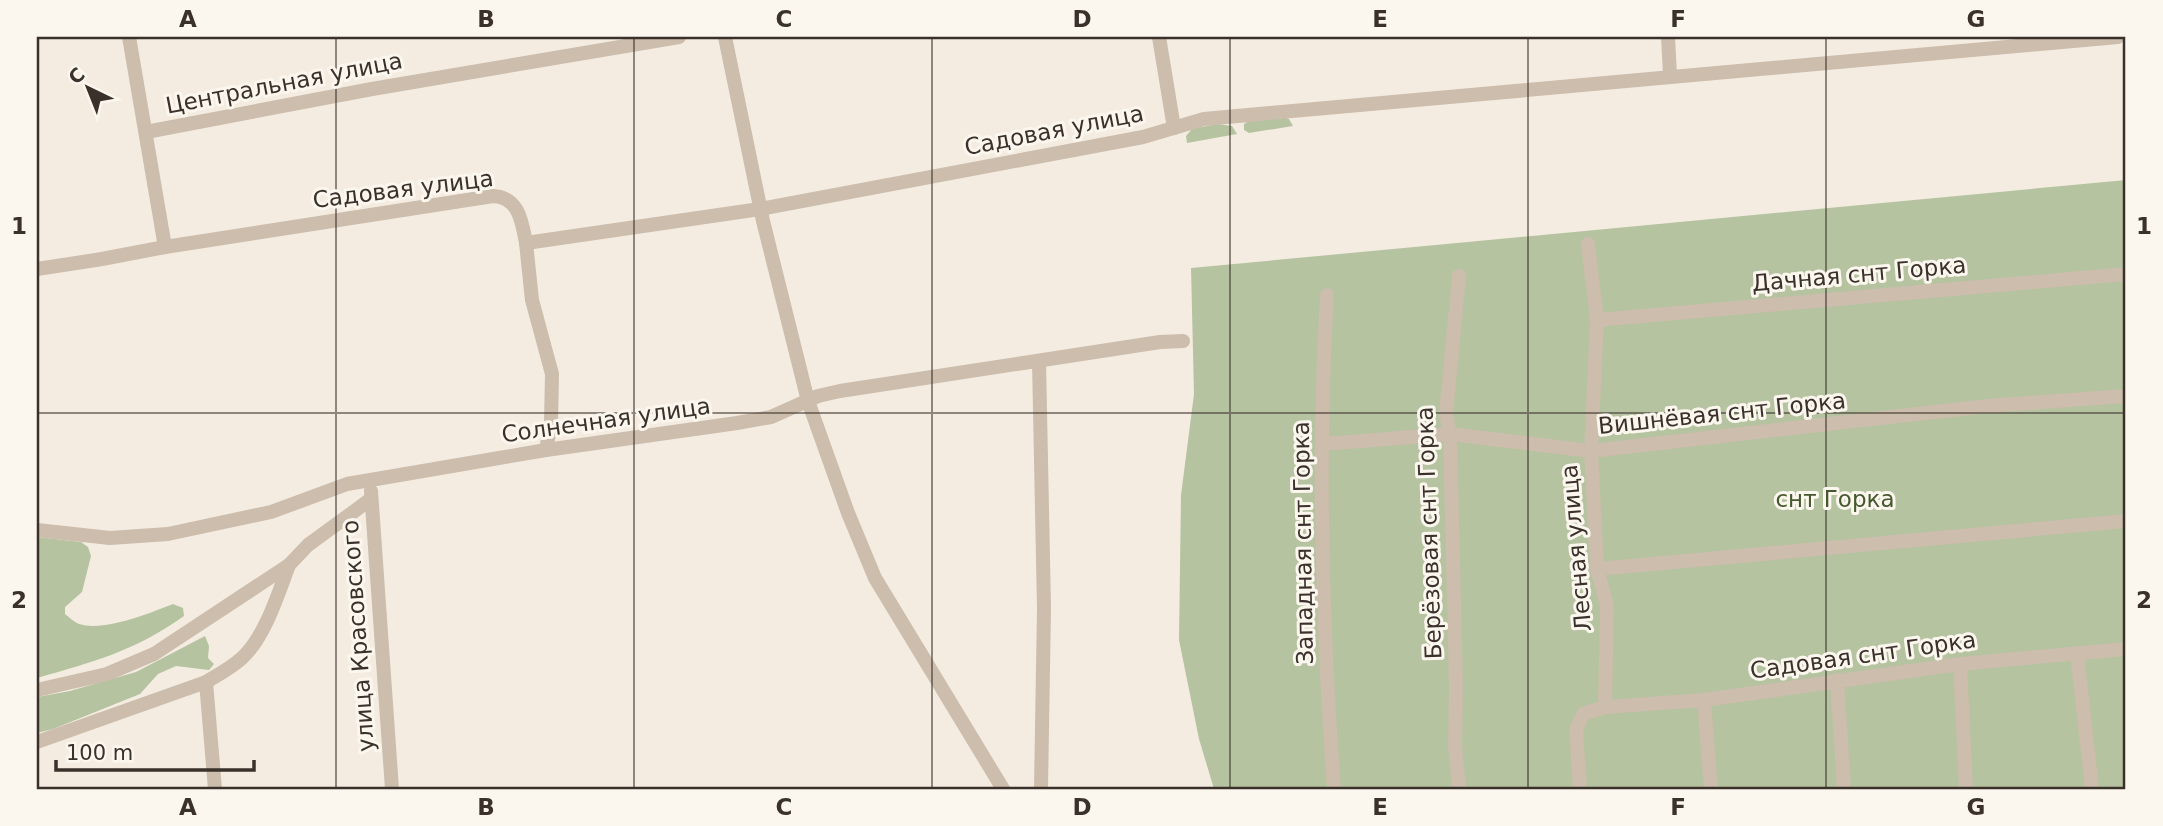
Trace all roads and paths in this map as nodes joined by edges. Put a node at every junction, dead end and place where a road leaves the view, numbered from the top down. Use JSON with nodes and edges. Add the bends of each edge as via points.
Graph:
{"nodes":[{"id":1,"x":129,"y":37,"type":"edge"},
{"id":2,"x":679,"y":37,"type":"edge"},
{"id":3,"x":725,"y":37,"type":"edge"},
{"id":4,"x":1159,"y":37,"type":"edge"},
{"id":5,"x":1668,"y":37,"type":"edge"},
{"id":6,"x":2118,"y":37,"type":"edge"},
{"id":7,"x":1670,"y":75,"type":"junction"},
{"id":8,"x":1174,"y":128,"type":"junction"},
{"id":9,"x":146,"y":132,"type":"junction"},
{"id":10,"x":760,"y":209,"type":"junction"},
{"id":11,"x":526,"y":243,"type":"junction"},
{"id":12,"x":1588,"y":244,"type":"dead end"},
{"id":13,"x":165,"y":247,"type":"junction"},
{"id":14,"x":37,"y":269,"type":"edge"},
{"id":15,"x":2126,"y":274,"type":"edge"},
{"id":16,"x":1459,"y":276,"type":"dead end"},
{"id":17,"x":1327,"y":295,"type":"dead end"},
{"id":18,"x":1597,"y":320,"type":"junction"},
{"id":19,"x":1183,"y":341,"type":"dead end"},
{"id":20,"x":1039,"y":361,"type":"junction"},
{"id":21,"x":2126,"y":396,"type":"edge"},
{"id":22,"x":808,"y":401,"type":"junction"},
{"id":23,"x":1450,"y":434,"type":"junction"},
{"id":24,"x":1323,"y":444,"type":"junction"},
{"id":25,"x":546,"y":450,"type":"junction"},
{"id":26,"x":1591,"y":451,"type":"junction"},
{"id":27,"x":371,"y":480,"type":"junction"},
{"id":28,"x":371,"y":499,"type":"junction"},
{"id":29,"x":2126,"y":521,"type":"edge"},
{"id":30,"x":37,"y":530,"type":"edge"},
{"id":31,"x":289,"y":565,"type":"junction"},
{"id":32,"x":1597,"y":569,"type":"junction"},
{"id":33,"x":2126,"y":649,"type":"edge"},
{"id":34,"x":2077,"y":654,"type":"junction"},
{"id":35,"x":1961,"y":664,"type":"junction"},
{"id":36,"x":1837,"y":680,"type":"junction"},
{"id":37,"x":205,"y":682,"type":"junction"},
{"id":38,"x":37,"y":690,"type":"edge"},
{"id":39,"x":1704,"y":700,"type":"junction"},
{"id":40,"x":1605,"y":707,"type":"junction"},
{"id":41,"x":37,"y":742,"type":"edge"},
{"id":42,"x":215,"y":789,"type":"edge"},
{"id":43,"x":392,"y":789,"type":"edge"},
{"id":44,"x":1003,"y":789,"type":"edge"},
{"id":45,"x":1041,"y":789,"type":"edge"},
{"id":46,"x":1334,"y":789,"type":"edge"},
{"id":47,"x":1459,"y":789,"type":"edge"},
{"id":48,"x":1580,"y":789,"type":"edge"},
{"id":49,"x":1711,"y":789,"type":"edge"},
{"id":50,"x":1844,"y":789,"type":"edge"},
{"id":51,"x":1966,"y":789,"type":"edge"},
{"id":52,"x":2092,"y":789,"type":"edge"}],
"edges":[{"from":1,"to":9,"type":"street"},
{"from":2,"to":9,"type":"street","name":"Центральная улица"},
{"from":3,"to":10,"type":"street"},
{"from":4,"to":8,"type":"street"},
{"from":5,"to":7,"type":"street"},
{"from":6,"to":7,"type":"street","name":"Садовая улица"},
{"from":7,"to":8,"type":"street","name":"Садовая улица","via":[[1220,117]]},
{"from":8,"to":10,"type":"street","name":"Садовая улица"},
{"from":9,"to":13,"type":"street"},
{"from":10,"to":11,"type":"street","name":"Садовая улица"},
{"from":10,"to":22,"type":"street"},
{"from":11,"to":13,"type":"street","name":"Садовая улица","via":[[512,201],[493,196]]},
{"from":11,"to":25,"type":"street","via":[[531,300],[552,374]]},
{"from":12,"to":18,"type":"street","name":"Лесная улица"},
{"from":13,"to":14,"type":"street","name":"Садовая улица"},
{"from":15,"to":18,"type":"street","name":"Дачная снт Горка"},
{"from":16,"to":23,"type":"street","name":"Берёзовая снт Горка","via":[[1447,414]]},
{"from":17,"to":24,"type":"street","name":"Западная снт Горка"},
{"from":18,"to":26,"type":"street","name":"Лесная улица"},
{"from":19,"to":20,"type":"street","name":"Солнечная улица"},
{"from":20,"to":22,"type":"street","name":"Солнечная улица","via":[[840,391]]},
{"from":20,"to":45,"type":"street","via":[[1044,608]]},
{"from":21,"to":26,"type":"street","name":"Вишнёвая снт Горка","via":[[1987,406]]},
{"from":22,"to":25,"type":"street","name":"Солнечная улица","via":[[784,413],[737,423]]},
{"from":22,"to":44,"type":"street","via":[[875,578]]},
{"from":23,"to":24,"type":"street","name":"Вишнёвая снт Горка"},
{"from":23,"to":26,"type":"street","name":"Вишнёвая снт Горка"},
{"from":23,"to":47,"type":"street","name":"Берёзовая снт Горка"},
{"from":24,"to":46,"type":"street","name":"Западная снт Горка","via":[[1324,604]]},
{"from":25,"to":27,"type":"street","name":"Солнечная улица"},
{"from":26,"to":32,"type":"street","name":"Лесная улица"},
{"from":27,"to":28,"type":"street","name":"улица Красовского"},
{"from":27,"to":30,"type":"street","name":"Солнечная улица","via":[[330,489],[254,517],[169,534],[110,538]]},
{"from":28,"to":31,"type":"street","via":[[308,545]]},
{"from":28,"to":43,"type":"street","name":"улица Красовского"},
{"from":29,"to":32,"type":"street"},
{"from":31,"to":37,"type":"street","via":[[252,648]]},
{"from":31,"to":38,"type":"street","via":[[135,663]]},
{"from":32,"to":40,"type":"street","name":"Лесная улица","via":[[1607,606]]},
{"from":33,"to":34,"type":"street","name":"Садовая снт Горка"},
{"from":34,"to":35,"type":"street","name":"Садовая снт Горка"},
{"from":34,"to":52,"type":"street"},
{"from":35,"to":36,"type":"street","name":"Садовая снт Горка"},
{"from":35,"to":51,"type":"street"},
{"from":36,"to":39,"type":"street","name":"Садовая снт Горка"},
{"from":36,"to":50,"type":"street"},
{"from":37,"to":41,"type":"street"},
{"from":37,"to":42,"type":"street"},
{"from":39,"to":40,"type":"street","name":"Садовая снт Горка"},
{"from":39,"to":49,"type":"street"},
{"from":40,"to":48,"type":"street","via":[[1583,714],[1576,730]]}]}
